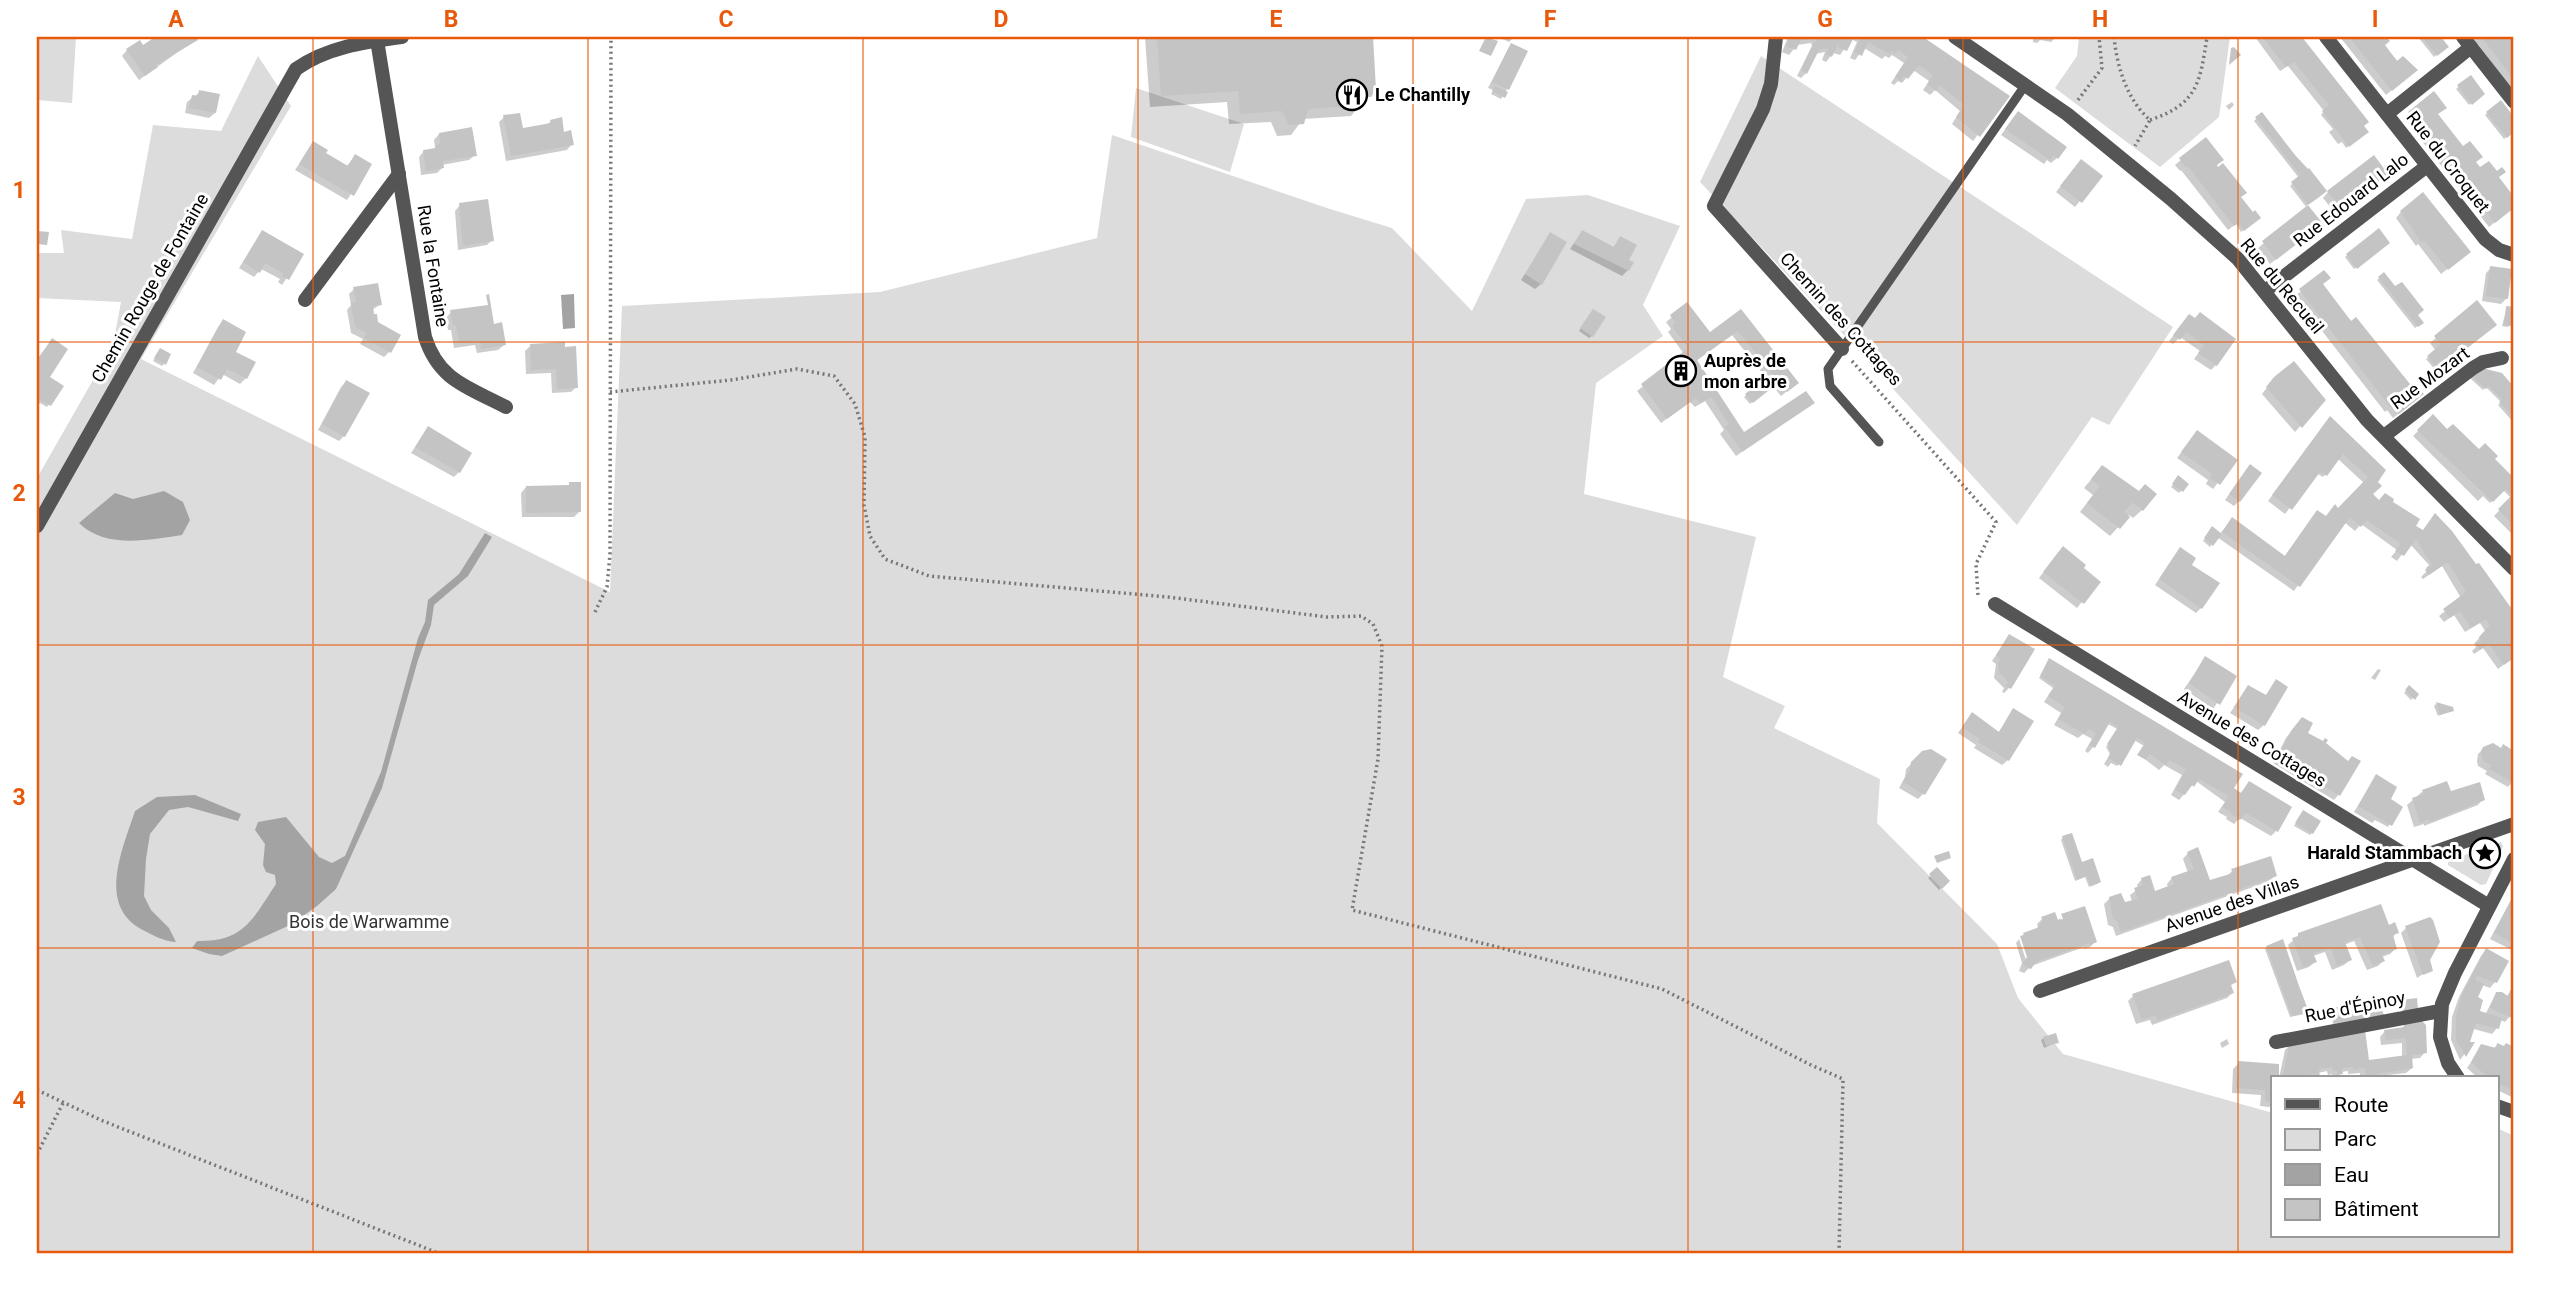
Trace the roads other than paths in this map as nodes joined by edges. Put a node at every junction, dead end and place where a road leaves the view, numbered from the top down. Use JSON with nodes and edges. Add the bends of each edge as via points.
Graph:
{"nodes":[{"id":1,"x":402,"y":37,"type":"edge"},
{"id":2,"x":1776,"y":37,"type":"edge"},
{"id":3,"x":1955,"y":37,"type":"edge"},
{"id":4,"x":2326,"y":37,"type":"edge"},
{"id":5,"x":377,"y":40,"type":"junction"},
{"id":6,"x":2467,"y":42,"type":"edge"},
{"id":7,"x":2026,"y":84,"type":"junction"},
{"id":8,"x":2514,"y":102,"type":"edge"},
{"id":9,"x":2387,"y":114,"type":"junction"},
{"id":10,"x":2427,"y":166,"type":"junction"},
{"id":11,"x":398,"y":174,"type":"junction"},
{"id":12,"x":2514,"y":255,"type":"edge"},
{"id":13,"x":2265,"y":291,"type":"junction"},
{"id":14,"x":305,"y":300,"type":"dead end"},
{"id":15,"x":1842,"y":349,"type":"junction"},
{"id":16,"x":2502,"y":358,"type":"dead end"},
{"id":17,"x":506,"y":407,"type":"dead end"},
{"id":18,"x":2384,"y":436,"type":"junction"},
{"id":19,"x":1879,"y":442,"type":"dead end"},
{"id":20,"x":37,"y":526,"type":"edge"},
{"id":21,"x":2514,"y":569,"type":"edge"},
{"id":22,"x":1995,"y":604,"type":"road end"},
{"id":23,"x":2514,"y":824,"type":"edge"},
{"id":24,"x":2514,"y":859,"type":"edge"},
{"id":25,"x":2415,"y":860,"type":"junction"},
{"id":26,"x":2489,"y":906,"type":"junction"},
{"id":27,"x":2040,"y":991,"type":"dead end"},
{"id":28,"x":2440,"y":1011,"type":"junction"},
{"id":29,"x":2276,"y":1042,"type":"dead end"},
{"id":30,"x":2457,"y":1076,"type":"edge"}],
"edges":[{"from":1,"to":5,"type":"street"},
{"from":2,"to":15,"type":"street","name":"Chemin des Cottages","via":[[1763,109],[1714,206]]},
{"from":3,"to":7,"type":"street","name":"Rue du Recueil"},
{"from":4,"to":9,"type":"street","name":"Rue du Croquet"},
{"from":5,"to":11,"type":"street","name":"Rue la Fontaine"},
{"from":5,"to":20,"type":"street","name":"Chemin Rouge de Fontaine","via":[[322,53],[296,69]]},
{"from":6,"to":8,"type":"street"},
{"from":6,"to":9,"type":"street","name":"Rue du Croquet"},
{"from":7,"to":13,"type":"street","name":"Rue du Recueil","via":[[2213,236]]},
{"from":7,"to":15,"type":"lane"},
{"from":9,"to":10,"type":"street","name":"Rue du Croquet"},
{"from":10,"to":12,"type":"street","name":"Rue du Croquet","via":[[2485,239]]},
{"from":10,"to":13,"type":"street","name":"Rue Edouard Lalo"},
{"from":11,"to":14,"type":"street"},
{"from":11,"to":17,"type":"street","name":"Rue la Fontaine","via":[[429,352],[452,379]]},
{"from":13,"to":18,"type":"street","name":"Rue du Recueil"},
{"from":15,"to":19,"type":"lane","via":[[1828,369],[1830,386]]},
{"from":16,"to":18,"type":"street","name":"Rue Mozart","via":[[2473,368]]},
{"from":18,"to":21,"type":"street","name":"Rue du Recueil"},
{"from":22,"to":25,"type":"street","name":"Avenue des Cottages"},
{"from":23,"to":25,"type":"street","name":"Avenue des Villas"},
{"from":24,"to":26,"type":"street"},
{"from":25,"to":26,"type":"street","name":"Avenue des Cottages"},
{"from":25,"to":27,"type":"street","name":"Avenue des Villas"},
{"from":26,"to":28,"type":"street"},
{"from":28,"to":29,"type":"street","name":"Rue d'Épinoy"},
{"from":28,"to":30,"type":"street","via":[[2443,1050]]}]}
